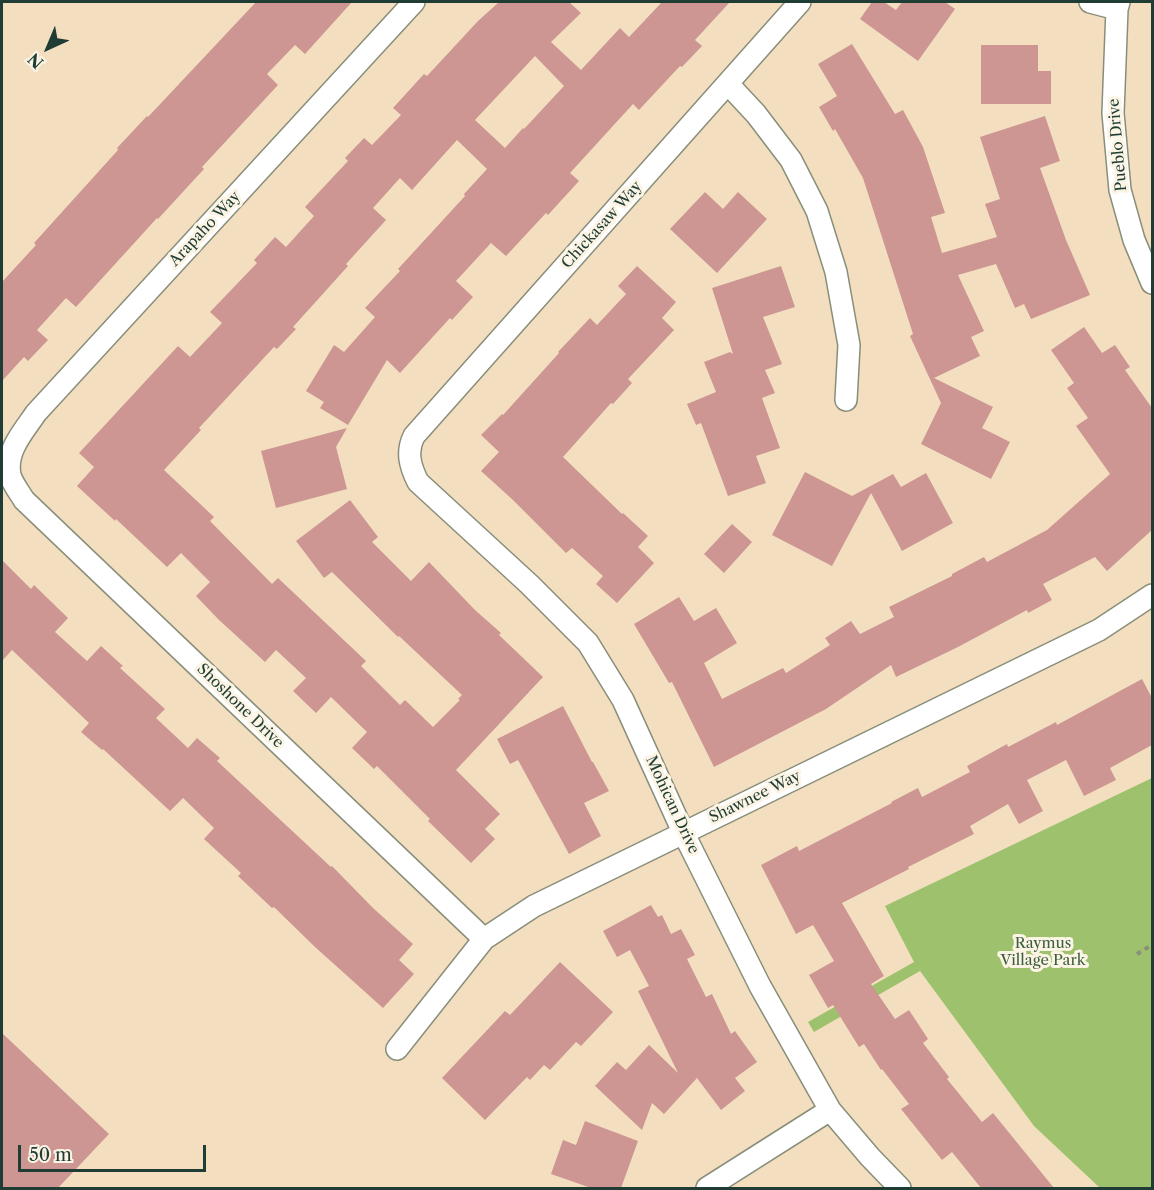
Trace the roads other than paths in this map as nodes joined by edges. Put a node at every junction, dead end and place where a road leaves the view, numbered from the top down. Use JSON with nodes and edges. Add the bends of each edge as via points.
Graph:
{"nodes":[{"id":1,"x":414,"y":2,"type":"edge"},
{"id":2,"x":800,"y":2,"type":"edge"},
{"id":3,"x":1090,"y":2,"type":"edge"},
{"id":4,"x":1118,"y":5,"type":"edge"},
{"id":5,"x":728,"y":84,"type":"junction"},
{"id":6,"x":1152,"y":283,"type":"edge"},
{"id":7,"x":846,"y":400,"type":"dead end"},
{"id":8,"x":409,"y":452,"type":"joint"},
{"id":9,"x":9,"y":464,"type":"joint"},
{"id":10,"x":1152,"y":595,"type":"edge"},
{"id":11,"x":683,"y":832,"type":"junction"},
{"id":12,"x":484,"y":939,"type":"junction"},
{"id":13,"x":397,"y":1049,"type":"dead end"},
{"id":14,"x":830,"y":1110,"type":"junction"},
{"id":15,"x":707,"y":1188,"type":"edge"},
{"id":16,"x":900,"y":1188,"type":"edge"}],
"edges":[{"from":1,"to":9,"type":"street","name":"Arapaho Way","via":[[36,413],[12,450]]},
{"from":2,"to":5,"type":"street","name":"Chickasaw Way"},
{"from":3,"to":4,"type":"street"},
{"from":4,"to":6,"type":"street","name":"Pueblo Drive","via":[[1113,113],[1120,190],[1134,240]]},
{"from":5,"to":7,"type":"street","via":[[791,160],[817,211],[836,272],[849,345]]},
{"from":5,"to":8,"type":"street","name":"Chickasaw Way","via":[[414,435]]},
{"from":8,"to":11,"type":"street","name":"Mohican Drive","via":[[418,482],[588,643],[623,700]]},
{"from":9,"to":12,"type":"street","name":"Shoshone Drive","via":[[10,476],[24,500]]},
{"from":10,"to":11,"type":"street","name":"Shawnee Way","via":[[1099,630]]},
{"from":11,"to":12,"type":"street","name":"Shawnee Way","via":[[534,906]]},
{"from":11,"to":14,"type":"street","name":"Mohican Drive","via":[[760,986]]},
{"from":12,"to":13,"type":"street","name":"Shawnee Way"},
{"from":14,"to":15,"type":"street"},
{"from":14,"to":16,"type":"street","name":"Mohican Drive"}]}
